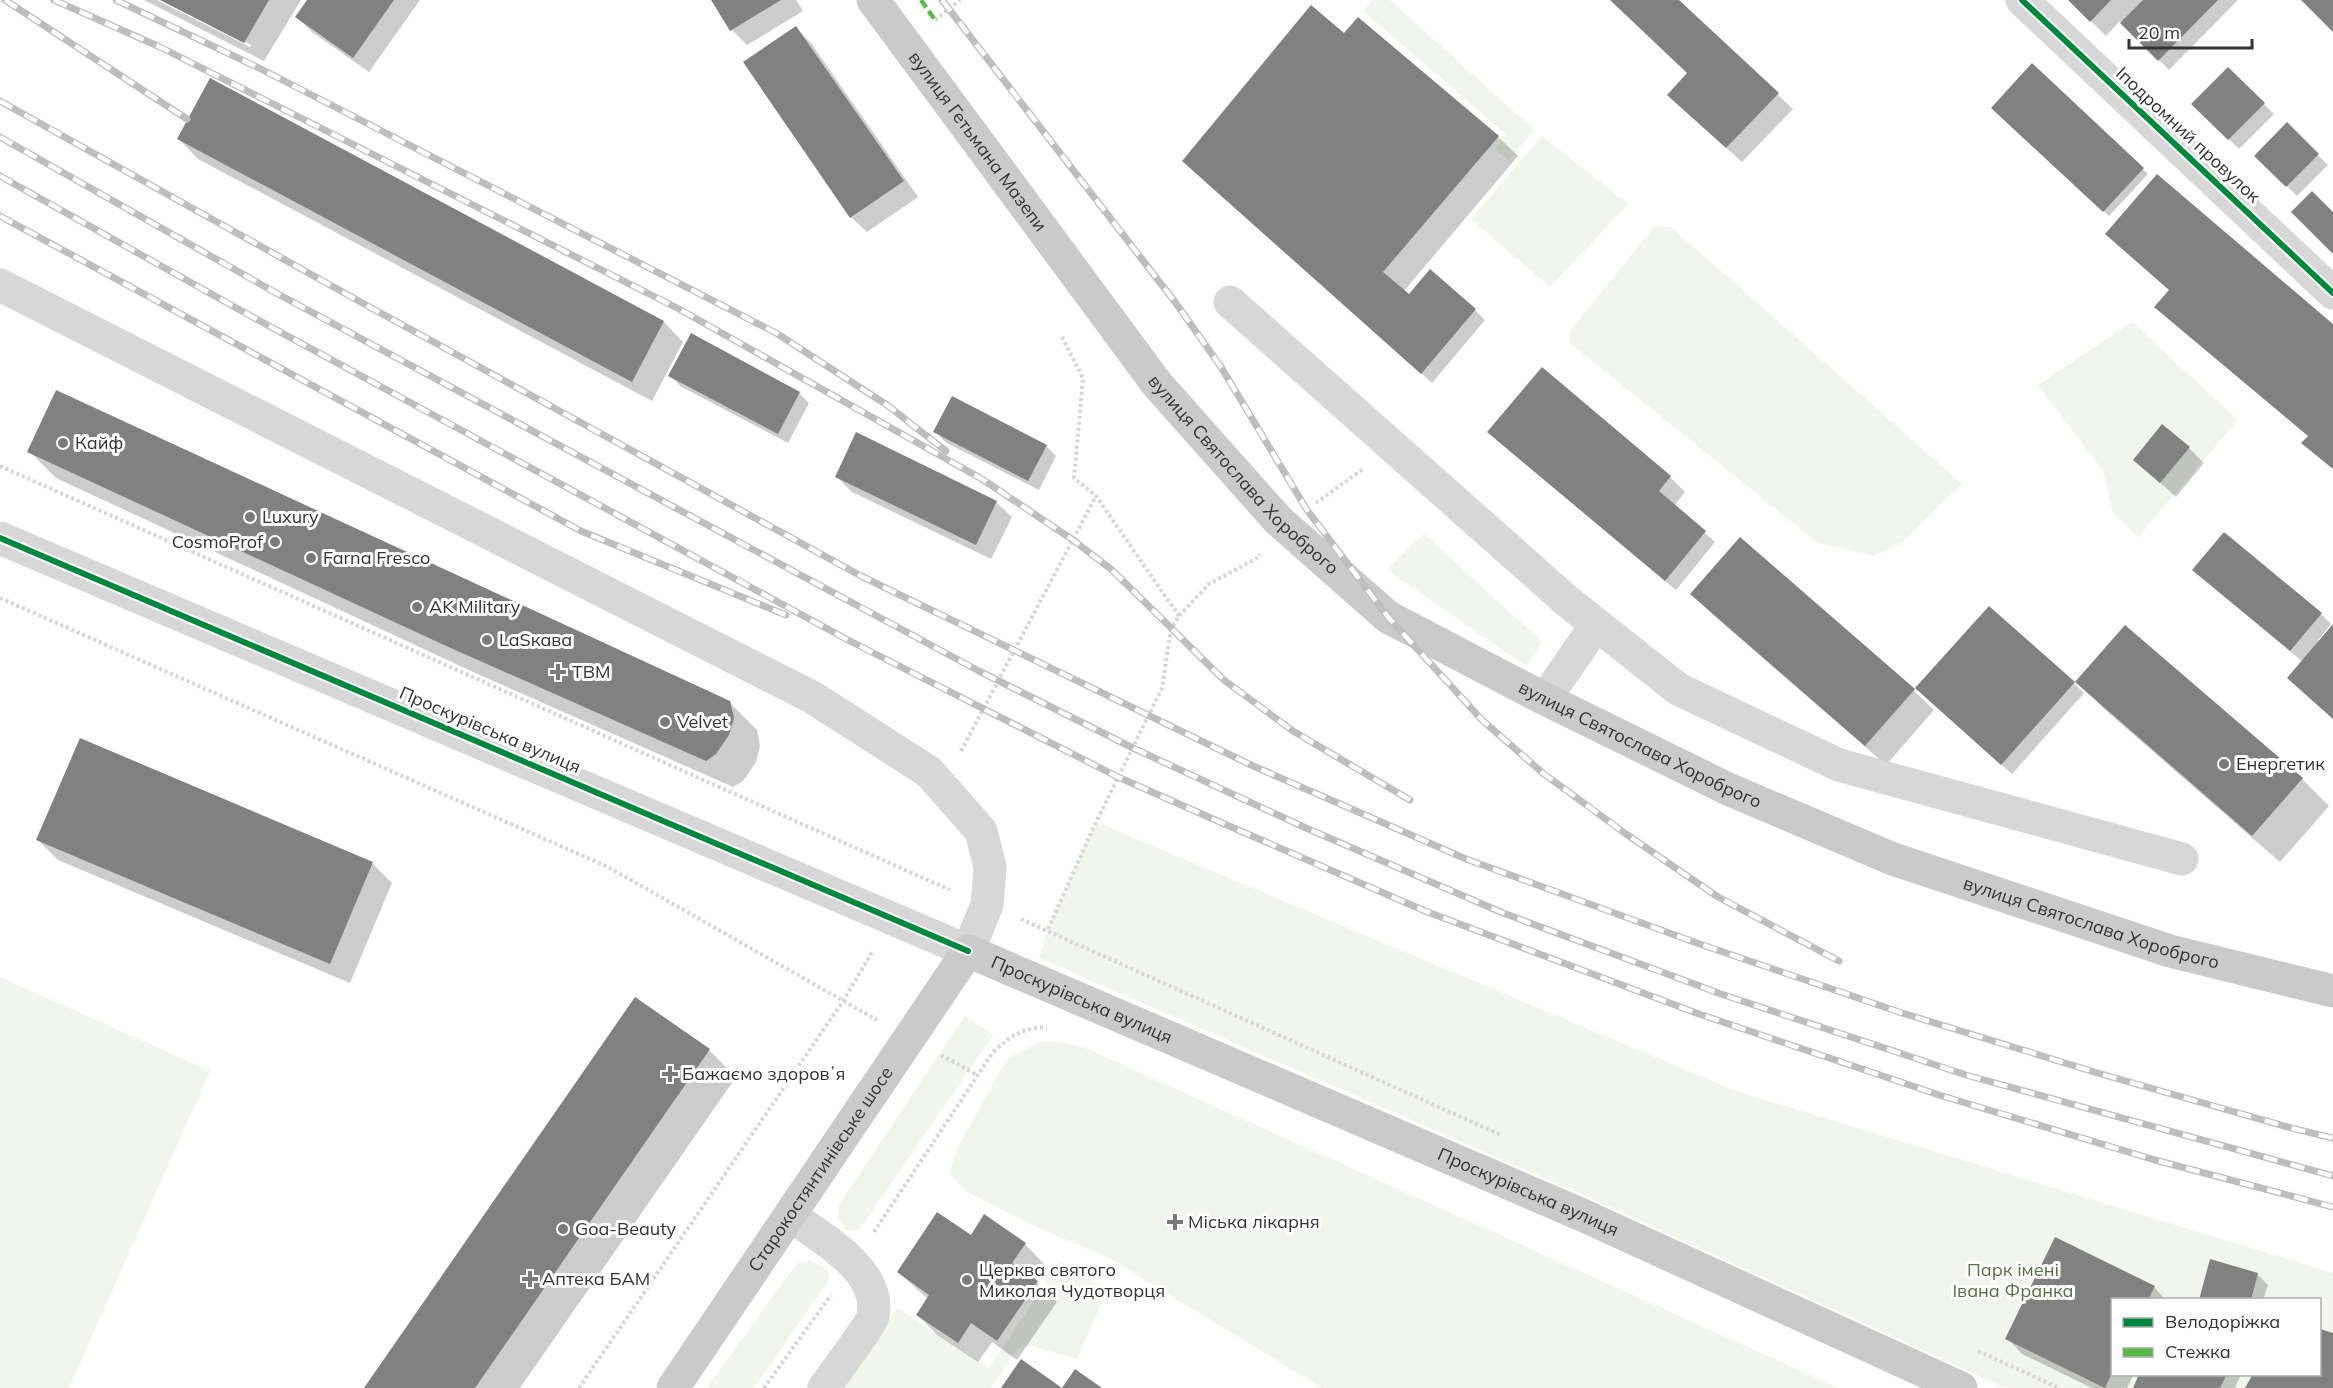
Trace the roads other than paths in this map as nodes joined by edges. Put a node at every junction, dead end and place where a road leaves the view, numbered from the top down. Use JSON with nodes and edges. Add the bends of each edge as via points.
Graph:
{"nodes":[{"id":1,"x":873,"y":0,"type":"edge"},
{"id":2,"x":2022,"y":0,"type":"edge"},
{"id":3,"x":1081,"y":283,"type":"joint"},
{"id":4,"x":0,"y":285,"type":"edge"},
{"id":5,"x":2333,"y":293,"type":"edge"},
{"id":6,"x":1230,"y":302,"type":"dead end"},
{"id":7,"x":0,"y":538,"type":"edge"},
{"id":8,"x":1596,"y":625,"type":"junction"},
{"id":9,"x":1545,"y":699,"type":"junction"},
{"id":10,"x":2182,"y":859,"type":"dead end"},
{"id":11,"x":968,"y":951,"type":"junction"},
{"id":12,"x":2333,"y":991,"type":"edge"},
{"id":13,"x":790,"y":1215,"type":"junction"},
{"id":14,"x":673,"y":1388,"type":"edge"},
{"id":15,"x":824,"y":1388,"type":"edge"},
{"id":16,"x":1961,"y":1388,"type":"edge"}],
"edges":[{"from":1,"to":3,"type":"main road","name":"вулиця Гетьмана Мазепи"},
{"from":2,"to":5,"type":"street","name":"Іподромний провулок"},
{"from":3,"to":9,"type":"main road","name":"вулиця Святослава Хороброго","via":[[1157,384],[1278,520],[1388,617]]},
{"from":4,"to":11,"type":"street","via":[[812,697],[929,772],[981,831],[990,867],[987,905]]},
{"from":6,"to":8,"type":"street"},
{"from":7,"to":11,"type":"street","name":"Проскурівська вулиця"},
{"from":8,"to":9,"type":"street"},
{"from":8,"to":10,"type":"street","via":[[1678,689],[1839,765]]},
{"from":9,"to":12,"type":"main road","name":"вулиця Святослава Хороброго","via":[[1728,789],[1893,859],[2170,951]]},
{"from":11,"to":13,"type":"main road","name":"Старокостянтинівське шосе"},
{"from":11,"to":16,"type":"main road","name":"Проскурівська вулиця","via":[[1580,1214]]},
{"from":13,"to":14,"type":"main road","name":"Старокостянтинівське шосе"},
{"from":13,"to":15,"type":"street","via":[[854,1262],[872,1292],[873,1317]]}]}
